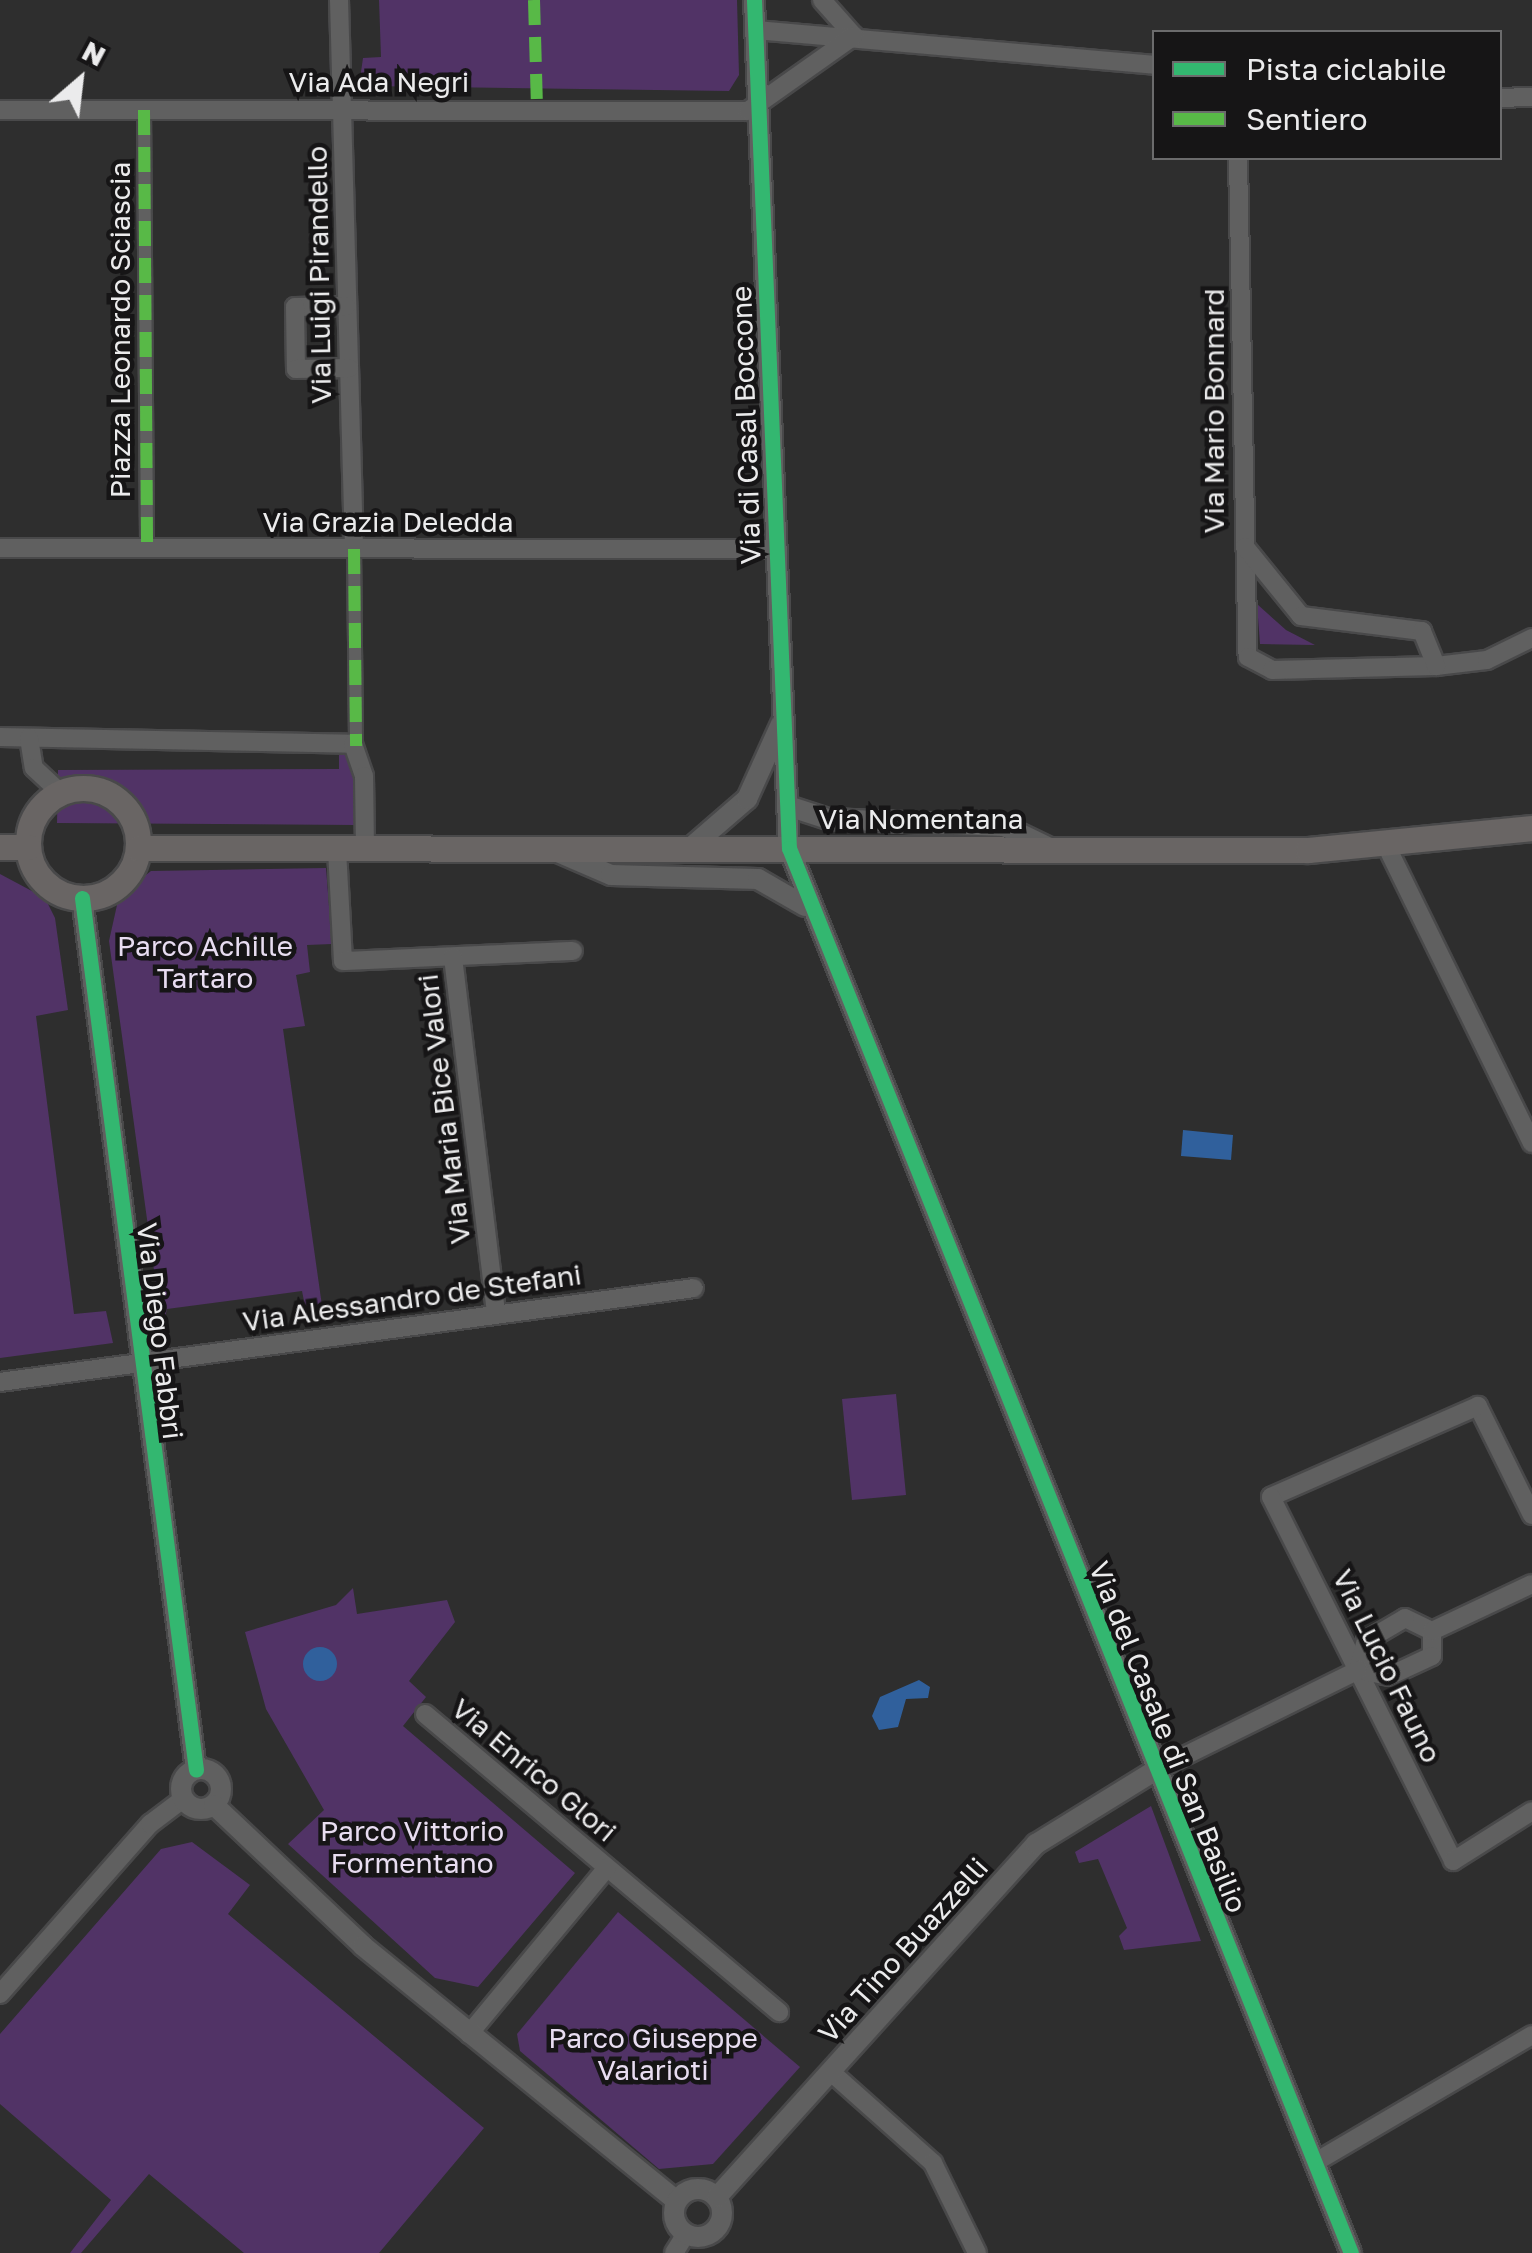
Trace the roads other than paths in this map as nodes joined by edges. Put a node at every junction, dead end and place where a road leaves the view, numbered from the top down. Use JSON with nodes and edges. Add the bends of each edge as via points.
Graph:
{"nodes":[{"id":1,"x":340,"y":0,"type":"edge"},
{"id":2,"x":754,"y":0,"type":"edge"},
{"id":3,"x":822,"y":0,"type":"edge"},
{"id":4,"x":756,"y":30,"type":"junction"},
{"id":5,"x":854,"y":36,"type":"junction"},
{"id":6,"x":1152,"y":65,"type":"edge"},
{"id":7,"x":1532,"y":97,"type":"edge"},
{"id":8,"x":1502,"y":98,"type":"edge"},
{"id":9,"x":342,"y":109,"type":"junction"},
{"id":10,"x":0,"y":110,"type":"edge"},
{"id":11,"x":144,"y":110,"type":"junction"},
{"id":12,"x":758,"y":110,"type":"junction"},
{"id":13,"x":1238,"y":160,"type":"edge"},
{"id":14,"x":346,"y":306,"type":"junction"},
{"id":15,"x":348,"y":368,"type":"junction"},
{"id":16,"x":1242,"y":540,"type":"junction"},
{"id":17,"x":0,"y":548,"type":"edge"},
{"id":18,"x":147,"y":549,"type":"junction"},
{"id":19,"x":354,"y":549,"type":"junction"},
{"id":20,"x":776,"y":549,"type":"junction"},
{"id":21,"x":1532,"y":638,"type":"edge"},
{"id":22,"x":1436,"y":666,"type":"junction"},
{"id":23,"x":783,"y":718,"type":"junction"},
{"id":24,"x":0,"y":737,"type":"edge"},
{"id":25,"x":29,"y":738,"type":"junction"},
{"id":26,"x":356,"y":746,"type":"junction"},
{"id":27,"x":61,"y":793,"type":"junction"},
{"id":28,"x":788,"y":806,"type":"junction"},
{"id":29,"x":1532,"y":828,"type":"edge"},
{"id":30,"x":1386,"y":845,"type":"junction"},
{"id":31,"x":0,"y":847,"type":"edge"},
{"id":32,"x":28,"y":847,"type":"junction"},
{"id":33,"x":138,"y":848,"type":"junction"},
{"id":34,"x":790,"y":848,"type":"junction"},
{"id":35,"x":550,"y":849,"type":"junction"},
{"id":36,"x":689,"y":849,"type":"junction"},
{"id":37,"x":1052,"y":849,"type":"junction"},
{"id":38,"x":337,"y":850,"type":"junction"},
{"id":39,"x":364,"y":850,"type":"junction"},
{"id":40,"x":82,"y":898,"type":"junction"},
{"id":41,"x":806,"y":908,"type":"junction"},
{"id":42,"x":572,"y":952,"type":"dead end"},
{"id":43,"x":453,"y":957,"type":"junction"},
{"id":44,"x":1532,"y":1143,"type":"edge"},
{"id":45,"x":694,"y":1288,"type":"dead end"},
{"id":46,"x":496,"y":1314,"type":"junction"},
{"id":47,"x":138,"y":1362,"type":"junction"},
{"id":48,"x":0,"y":1382,"type":"edge"},
{"id":49,"x":1532,"y":1515,"type":"edge"},
{"id":50,"x":1532,"y":1584,"type":"edge"},
{"id":51,"x":1432,"y":1631,"type":"junction"},
{"id":52,"x":1358,"y":1670,"type":"junction"},
{"id":53,"x":425,"y":1714,"type":"dead end"},
{"id":54,"x":196,"y":1770,"type":"junction"},
{"id":55,"x":1156,"y":1770,"type":"junction"},
{"id":56,"x":184,"y":1799,"type":"junction"},
{"id":57,"x":214,"y":1805,"type":"junction"},
{"id":58,"x":1532,"y":1811,"type":"edge"},
{"id":59,"x":607,"y":1868,"type":"junction"},
{"id":60,"x":0,"y":1994,"type":"edge"},
{"id":61,"x":779,"y":2012,"type":"dead end"},
{"id":62,"x":469,"y":2034,"type":"junction"},
{"id":63,"x":1532,"y":2036,"type":"edge"},
{"id":64,"x":830,"y":2072,"type":"junction"},
{"id":65,"x":1314,"y":2163,"type":"junction"},
{"id":66,"x":717,"y":2197,"type":"junction"},
{"id":67,"x":676,"y":2200,"type":"junction"},
{"id":68,"x":686,"y":2234,"type":"junction"},
{"id":69,"x":674,"y":2253,"type":"edge"},
{"id":70,"x":976,"y":2253,"type":"edge"},
{"id":71,"x":1350,"y":2253,"type":"edge"}],
"edges":[{"from":1,"to":9,"type":"street","name":"Via Luigi Pirandello"},
{"from":2,"to":4,"type":"street","name":"Via di Casal Boccone"},
{"from":3,"to":5,"type":"street"},
{"from":4,"to":5,"type":"street"},
{"from":4,"to":12,"type":"street","name":"Via di Casal Boccone"},
{"from":5,"to":6,"type":"street"},
{"from":5,"to":12,"type":"street"},
{"from":7,"to":8,"type":"street"},
{"from":9,"to":11,"type":"street","name":"Via Ada Negri"},
{"from":9,"to":12,"type":"street","name":"Via Ada Negri"},
{"from":9,"to":14,"type":"street","name":"Via Luigi Pirandello"},
{"from":10,"to":11,"type":"street","name":"Via Ada Negri"},
{"from":11,"to":18,"type":"street","name":"Piazza Leonardo Sciascia"},
{"from":12,"to":20,"type":"street","name":"Via di Casal Boccone"},
{"from":13,"to":16,"type":"street","name":"Via Mario Bonnard"},
{"from":14,"to":15,"type":"street","name":"Via Luigi Pirandello"},
{"from":14,"to":15,"type":"street","via":[[295,307],[296,369]]},
{"from":15,"to":19,"type":"street","name":"Via Luigi Pirandello"},
{"from":16,"to":22,"type":"street","via":[[1268,586],[1300,616],[1422,631]]},
{"from":16,"to":22,"type":"street","name":"Via Mario Bonnard","via":[[1252,662],[1272,670]]},
{"from":17,"to":18,"type":"street","name":"Via Grazia Deledda"},
{"from":18,"to":19,"type":"street","name":"Via Grazia Deledda"},
{"from":19,"to":20,"type":"street","name":"Via Grazia Deledda"},
{"from":19,"to":26,"type":"street"},
{"from":20,"to":23,"type":"street","name":"Via di Casal Boccone"},
{"from":21,"to":22,"type":"street","via":[[1480,662]]},
{"from":23,"to":28,"type":"street","name":"Via di Casal Boccone"},
{"from":23,"to":36,"type":"street","name":"Via di Casal Boccone","via":[[747,799]]},
{"from":24,"to":25,"type":"street"},
{"from":25,"to":26,"type":"street"},
{"from":25,"to":27,"type":"street","via":[[34,768]]},
{"from":26,"to":39,"type":"street"},
{"from":27,"to":32,"type":"main road","via":[[34,820]]},
{"from":27,"to":33,"type":"main road","via":[[112,796],[131,815]]},
{"from":28,"to":34,"type":"street","name":"Via di Casal Boccone"},
{"from":28,"to":37,"type":"street","name":"Via Nomentana","via":[[828,820],[1004,826]]},
{"from":29,"to":30,"type":"main road","name":"Via Nomentana"},
{"from":30,"to":37,"type":"main road","name":"Via Nomentana"},
{"from":30,"to":44,"type":"street"},
{"from":31,"to":32,"type":"main road"},
{"from":32,"to":40,"type":"main road","via":[[44,881]]},
{"from":33,"to":38,"type":"main road","name":"Via Nomentana"},
{"from":33,"to":40,"type":"main road","via":[[117,886]]},
{"from":34,"to":36,"type":"main road","name":"Via Nomentana"},
{"from":34,"to":37,"type":"main road","name":"Via Nomentana"},
{"from":34,"to":41,"type":"street","name":"Via del Casale di San Basilio"},
{"from":35,"to":36,"type":"main road","name":"Via Nomentana"},
{"from":35,"to":39,"type":"main road","name":"Via Nomentana"},
{"from":35,"to":41,"type":"street","name":"Via Nomentana","via":[[611,875],[758,879]]},
{"from":38,"to":39,"type":"main road","name":"Via Nomentana"},
{"from":38,"to":43,"type":"street","name":"Via Maria Bice Valori","via":[[343,962]]},
{"from":40,"to":47,"type":"street","name":"Via Diego Fabbri"},
{"from":41,"to":55,"type":"street","name":"Via del Casale di San Basilio"},
{"from":42,"to":43,"type":"street","name":"Via Maria Bice Valori"},
{"from":43,"to":46,"type":"street","name":"Via Maria Bice Valori"},
{"from":45,"to":46,"type":"street","name":"Via Alessandro de Stefani"},
{"from":46,"to":47,"type":"street","name":"Via Alessandro de Stefani"},
{"from":47,"to":48,"type":"street","name":"Via Diego Fabbri"},
{"from":47,"to":54,"type":"street","name":"Via Diego Fabbri"},
{"from":49,"to":52,"type":"street","name":"Via Lucio Fauno","via":[[1478,1406],[1271,1497]]},
{"from":50,"to":51,"type":"street"},
{"from":51,"to":52,"type":"street","via":[[1435,1650],[1422,1664],[1380,1677]]},
{"from":51,"to":52,"type":"street","via":[[1412,1618],[1389,1623],[1366,1641]]},
{"from":52,"to":55,"type":"street"},
{"from":52,"to":58,"type":"street","name":"Via Lucio Fauno","via":[[1452,1860]]},
{"from":53,"to":59,"type":"street","name":"Via Enrico Glori"},
{"from":54,"to":56,"type":"street","via":[[182,1782]]},
{"from":54,"to":57,"type":"street","via":[[219,1782]]},
{"from":55,"to":64,"type":"street","name":"Via Tino Buazzelli","via":[[1036,1844]]},
{"from":55,"to":65,"type":"street","name":"Via del Casale di San Basilio"},
{"from":56,"to":57,"type":"street","via":[[200,1810]]},
{"from":56,"to":60,"type":"street","via":[[150,1824]]},
{"from":57,"to":62,"type":"street"},
{"from":59,"to":61,"type":"street","name":"Via Enrico Glori"},
{"from":59,"to":62,"type":"street","name":"Via Enrico Glori"},
{"from":62,"to":67,"type":"street"},
{"from":63,"to":65,"type":"street"},
{"from":64,"to":66,"type":"street","name":"Via Tino Buazzelli"},
{"from":64,"to":70,"type":"street","via":[[934,2163]]},
{"from":65,"to":71,"type":"street","name":"Via del Casale di San Basilio"},
{"from":66,"to":67,"type":"street","via":[[693,2189]]},
{"from":66,"to":68,"type":"street","via":[[718,2227]]},
{"from":67,"to":68,"type":"street","via":[[673,2214]]},
{"from":68,"to":69,"type":"street"}]}
